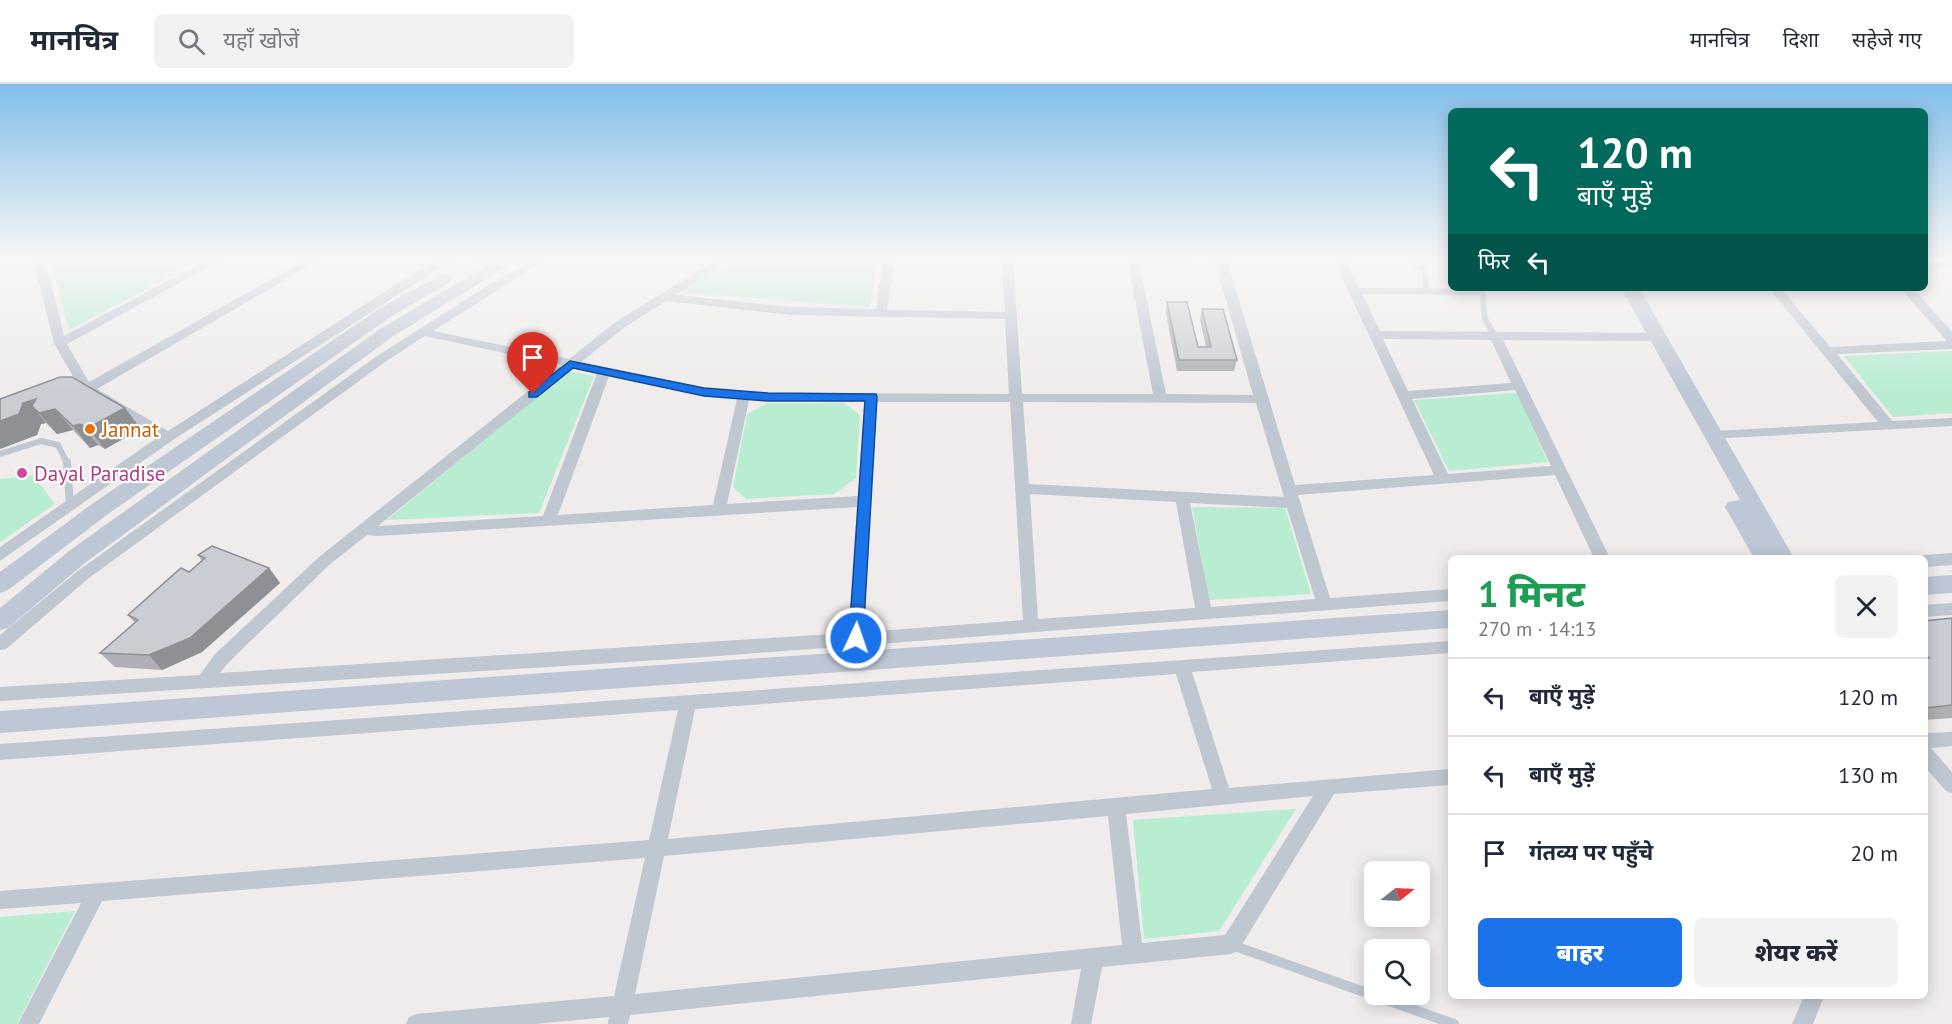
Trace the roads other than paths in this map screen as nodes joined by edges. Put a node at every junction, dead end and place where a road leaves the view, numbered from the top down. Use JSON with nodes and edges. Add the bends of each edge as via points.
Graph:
{"nodes":[{"id":1,"x":50,"y":302,"type":"edge"},
{"id":2,"x":137,"y":302,"type":"edge"},
{"id":3,"x":240,"y":302,"type":"edge"},
{"id":4,"x":376,"y":302,"type":"edge"},
{"id":5,"x":403,"y":302,"type":"edge"},
{"id":6,"x":435,"y":302,"type":"edge"},
{"id":7,"x":472,"y":302,"type":"edge"},
{"id":8,"x":656,"y":302,"type":"edge"},
{"id":9,"x":707,"y":302,"type":"edge"},
{"id":10,"x":883,"y":302,"type":"edge"},
{"id":11,"x":1010,"y":302,"type":"edge"},
{"id":12,"x":1141,"y":302,"type":"edge"},
{"id":13,"x":1233,"y":302,"type":"edge"},
{"id":14,"x":1359,"y":302,"type":"edge"},
{"id":15,"x":1483,"y":302,"type":"edge"},
{"id":16,"x":1625,"y":302,"type":"edge"},
{"id":17,"x":1636,"y":302,"type":"edge"},
{"id":18,"x":1786,"y":302,"type":"edge"},
{"id":19,"x":1919,"y":302,"type":"edge"},
{"id":20,"x":881,"y":313,"type":"junction"},
{"id":21,"x":1011,"y":316,"type":"junction"},
{"id":22,"x":423,"y":332,"type":"junction"},
{"id":23,"x":1374,"y":335,"type":"junction"},
{"id":24,"x":1495,"y":336,"type":"junction"},
{"id":25,"x":1650,"y":337,"type":"junction"},
{"id":26,"x":1952,"y":339,"type":"edge"},
{"id":27,"x":60,"y":343,"type":"junction"},
{"id":28,"x":1952,"y":345,"type":"edge"},
{"id":29,"x":1827,"y":351,"type":"junction"},
{"id":30,"x":570,"y":364,"type":"junction"},
{"id":31,"x":604,"y":371,"type":"junction"},
{"id":32,"x":1519,"y":387,"type":"junction"},
{"id":33,"x":87,"y":389,"type":"junction"},
{"id":34,"x":744,"y":395,"type":"junction"},
{"id":35,"x":1016,"y":396,"type":"junction"},
{"id":36,"x":1404,"y":396,"type":"junction"},
{"id":37,"x":871,"y":397,"type":"junction"},
{"id":38,"x":1160,"y":398,"type":"junction"},
{"id":39,"x":1261,"y":399,"type":"junction"},
{"id":40,"x":54,"y":400,"type":"edge"},
{"id":41,"x":1952,"y":422,"type":"edge"},
{"id":42,"x":1889,"y":426,"type":"junction"},
{"id":43,"x":1714,"y":436,"type":"junction"},
{"id":44,"x":168,"y":437,"type":"junction"},
{"id":45,"x":0,"y":454,"type":"edge"},
{"id":46,"x":1560,"y":470,"type":"junction"},
{"id":47,"x":1443,"y":479,"type":"junction"},
{"id":48,"x":1022,"y":489,"type":"junction"},
{"id":49,"x":1290,"y":497,"type":"junction"},
{"id":50,"x":1182,"y":498,"type":"junction"},
{"id":51,"x":865,"y":501,"type":"junction"},
{"id":52,"x":70,"y":504,"type":"junction"},
{"id":53,"x":719,"y":510,"type":"junction"},
{"id":54,"x":548,"y":521,"type":"junction"},
{"id":55,"x":364,"y":529,"type":"junction"},
{"id":56,"x":0,"y":555,"type":"edge"},
{"id":57,"x":1601,"y":555,"type":"edge"},
{"id":58,"x":1763,"y":555,"type":"edge"},
{"id":59,"x":1781,"y":555,"type":"edge"},
{"id":60,"x":1952,"y":560,"type":"edge"},
{"id":61,"x":1928,"y":561,"type":"edge"},
{"id":62,"x":0,"y":584,"type":"edge"},
{"id":63,"x":1952,"y":584,"type":"edge"},
{"id":64,"x":1928,"y":586,"type":"edge"},
{"id":65,"x":1448,"y":595,"type":"edge"},
{"id":66,"x":1324,"y":604,"type":"junction"},
{"id":67,"x":1952,"y":609,"type":"edge"},
{"id":68,"x":1928,"y":611,"type":"edge"},
{"id":69,"x":1204,"y":613,"type":"junction"},
{"id":70,"x":1448,"y":620,"type":"edge"},
{"id":71,"x":0,"y":621,"type":"edge"},
{"id":72,"x":1031,"y":626,"type":"junction"},
{"id":73,"x":856,"y":638,"type":"junction"},
{"id":74,"x":0,"y":644,"type":"edge"},
{"id":75,"x":1448,"y":647,"type":"edge"},
{"id":76,"x":1182,"y":668,"type":"junction"},
{"id":77,"x":205,"y":681,"type":"junction"},
{"id":78,"x":0,"y":694,"type":"edge"},
{"id":79,"x":688,"y":703,"type":"junction"},
{"id":80,"x":0,"y":722,"type":"edge"},
{"id":81,"x":1952,"y":739,"type":"edge"},
{"id":82,"x":1928,"y":741,"type":"edge"},
{"id":83,"x":0,"y":752,"type":"edge"},
{"id":84,"x":1928,"y":758,"type":"edge"},
{"id":85,"x":1448,"y":777,"type":"edge"},
{"id":86,"x":1329,"y":786,"type":"junction"},
{"id":87,"x":1952,"y":786,"type":"edge"},
{"id":88,"x":1223,"y":796,"type":"junction"},
{"id":89,"x":1116,"y":807,"type":"junction"},
{"id":90,"x":656,"y":848,"type":"junction"},
{"id":91,"x":96,"y":893,"type":"junction"},
{"id":92,"x":0,"y":900,"type":"edge"},
{"id":93,"x":1231,"y":944,"type":"junction"},
{"id":94,"x":1133,"y":954,"type":"junction"},
{"id":95,"x":1093,"y":959,"type":"junction"},
{"id":96,"x":1813,"y":999,"type":"edge"},
{"id":97,"x":619,"y":1015,"type":"edge"},
{"id":98,"x":28,"y":1024,"type":"edge"},
{"id":99,"x":416,"y":1024,"type":"edge"},
{"id":100,"x":1081,"y":1024,"type":"edge"},
{"id":101,"x":1454,"y":1024,"type":"edge"},
{"id":102,"x":1802,"y":1024,"type":"edge"}],
"edges":[{"from":1,"to":27,"type":"street"},
{"from":2,"to":27,"type":"street"},
{"from":3,"to":33,"type":"street"},
{"from":4,"to":44,"type":"street"},
{"from":5,"to":62,"type":"street","via":[[100,509]]},
{"from":6,"to":71,"type":"street","via":[[77,557]]},
{"from":7,"to":22,"type":"street"},
{"from":8,"to":30,"type":"street"},
{"from":9,"to":20,"type":"street","via":[[789,311]]},
{"from":10,"to":20,"type":"street"},
{"from":11,"to":21,"type":"street"},
{"from":12,"to":38,"type":"street"},
{"from":13,"to":39,"type":"street"},
{"from":14,"to":23,"type":"street"},
{"from":15,"to":24,"type":"lane","via":[[1485,319]]},
{"from":16,"to":25,"type":"street"},
{"from":17,"to":25,"type":"street"},
{"from":18,"to":29,"type":"street"},
{"from":19,"to":26,"type":"street"},
{"from":20,"to":21,"type":"street"},
{"from":21,"to":35,"type":"street"},
{"from":22,"to":30,"type":"street"},
{"from":22,"to":74,"type":"street","via":[[84,574]]},
{"from":23,"to":24,"type":"street"},
{"from":23,"to":36,"type":"street"},
{"from":24,"to":25,"type":"street"},
{"from":24,"to":32,"type":"street"},
{"from":25,"to":43,"type":"street"},
{"from":25,"to":58,"type":"street"},
{"from":27,"to":33,"type":"street"},
{"from":28,"to":29,"type":"street"},
{"from":29,"to":42,"type":"street"},
{"from":30,"to":31,"type":"street"},
{"from":30,"to":55,"type":"street"},
{"from":31,"to":34,"type":"street","via":[[704,392]]},
{"from":31,"to":54,"type":"street"},
{"from":32,"to":36,"type":"street"},
{"from":32,"to":46,"type":"street"},
{"from":33,"to":40,"type":"street"},
{"from":33,"to":44,"type":"street"},
{"from":34,"to":37,"type":"street"},
{"from":34,"to":53,"type":"street"},
{"from":35,"to":37,"type":"street"},
{"from":35,"to":38,"type":"street"},
{"from":35,"to":48,"type":"street"},
{"from":36,"to":47,"type":"street"},
{"from":37,"to":51,"type":"street"},
{"from":38,"to":39,"type":"street"},
{"from":39,"to":49,"type":"street"},
{"from":41,"to":42,"type":"street"},
{"from":42,"to":43,"type":"street"},
{"from":43,"to":59,"type":"street"},
{"from":44,"to":52,"type":"street"},
{"from":45,"to":52,"type":"lane","via":[[41,441],[58,445],[67,459]]},
{"from":46,"to":47,"type":"street"},
{"from":46,"to":57,"type":"street"},
{"from":47,"to":49,"type":"street"},
{"from":48,"to":50,"type":"street"},
{"from":48,"to":72,"type":"street"},
{"from":49,"to":50,"type":"street"},
{"from":49,"to":66,"type":"street"},
{"from":50,"to":69,"type":"street"},
{"from":51,"to":53,"type":"street"},
{"from":51,"to":73,"type":"street"},
{"from":52,"to":56,"type":"street"},
{"from":53,"to":54,"type":"street"},
{"from":54,"to":55,"type":"street"},
{"from":55,"to":77,"type":"street","via":[[324,561],[221,659]]},
{"from":60,"to":61,"type":"street"},
{"from":63,"to":64,"type":"street"},
{"from":65,"to":66,"type":"street"},
{"from":66,"to":69,"type":"street"},
{"from":67,"to":68,"type":"street"},
{"from":69,"to":72,"type":"street"},
{"from":70,"to":80,"type":"street"},
{"from":72,"to":73,"type":"street"},
{"from":73,"to":77,"type":"street"},
{"from":75,"to":76,"type":"street"},
{"from":76,"to":79,"type":"street"},
{"from":76,"to":88,"type":"street"},
{"from":77,"to":78,"type":"street"},
{"from":79,"to":83,"type":"street"},
{"from":79,"to":90,"type":"street"},
{"from":81,"to":82,"type":"street"},
{"from":84,"to":87,"type":"street"},
{"from":85,"to":86,"type":"street"},
{"from":86,"to":88,"type":"street"},
{"from":86,"to":93,"type":"street"},
{"from":88,"to":89,"type":"street"},
{"from":89,"to":90,"type":"street"},
{"from":89,"to":94,"type":"street"},
{"from":90,"to":91,"type":"street"},
{"from":90,"to":97,"type":"street"},
{"from":91,"to":92,"type":"street"},
{"from":91,"to":98,"type":"street"},
{"from":93,"to":94,"type":"street"},
{"from":93,"to":101,"type":"lane"},
{"from":94,"to":95,"type":"street"},
{"from":95,"to":97,"type":"street"},
{"from":95,"to":100,"type":"street"},
{"from":96,"to":102,"type":"street"},
{"from":97,"to":99,"type":"street"}]}
